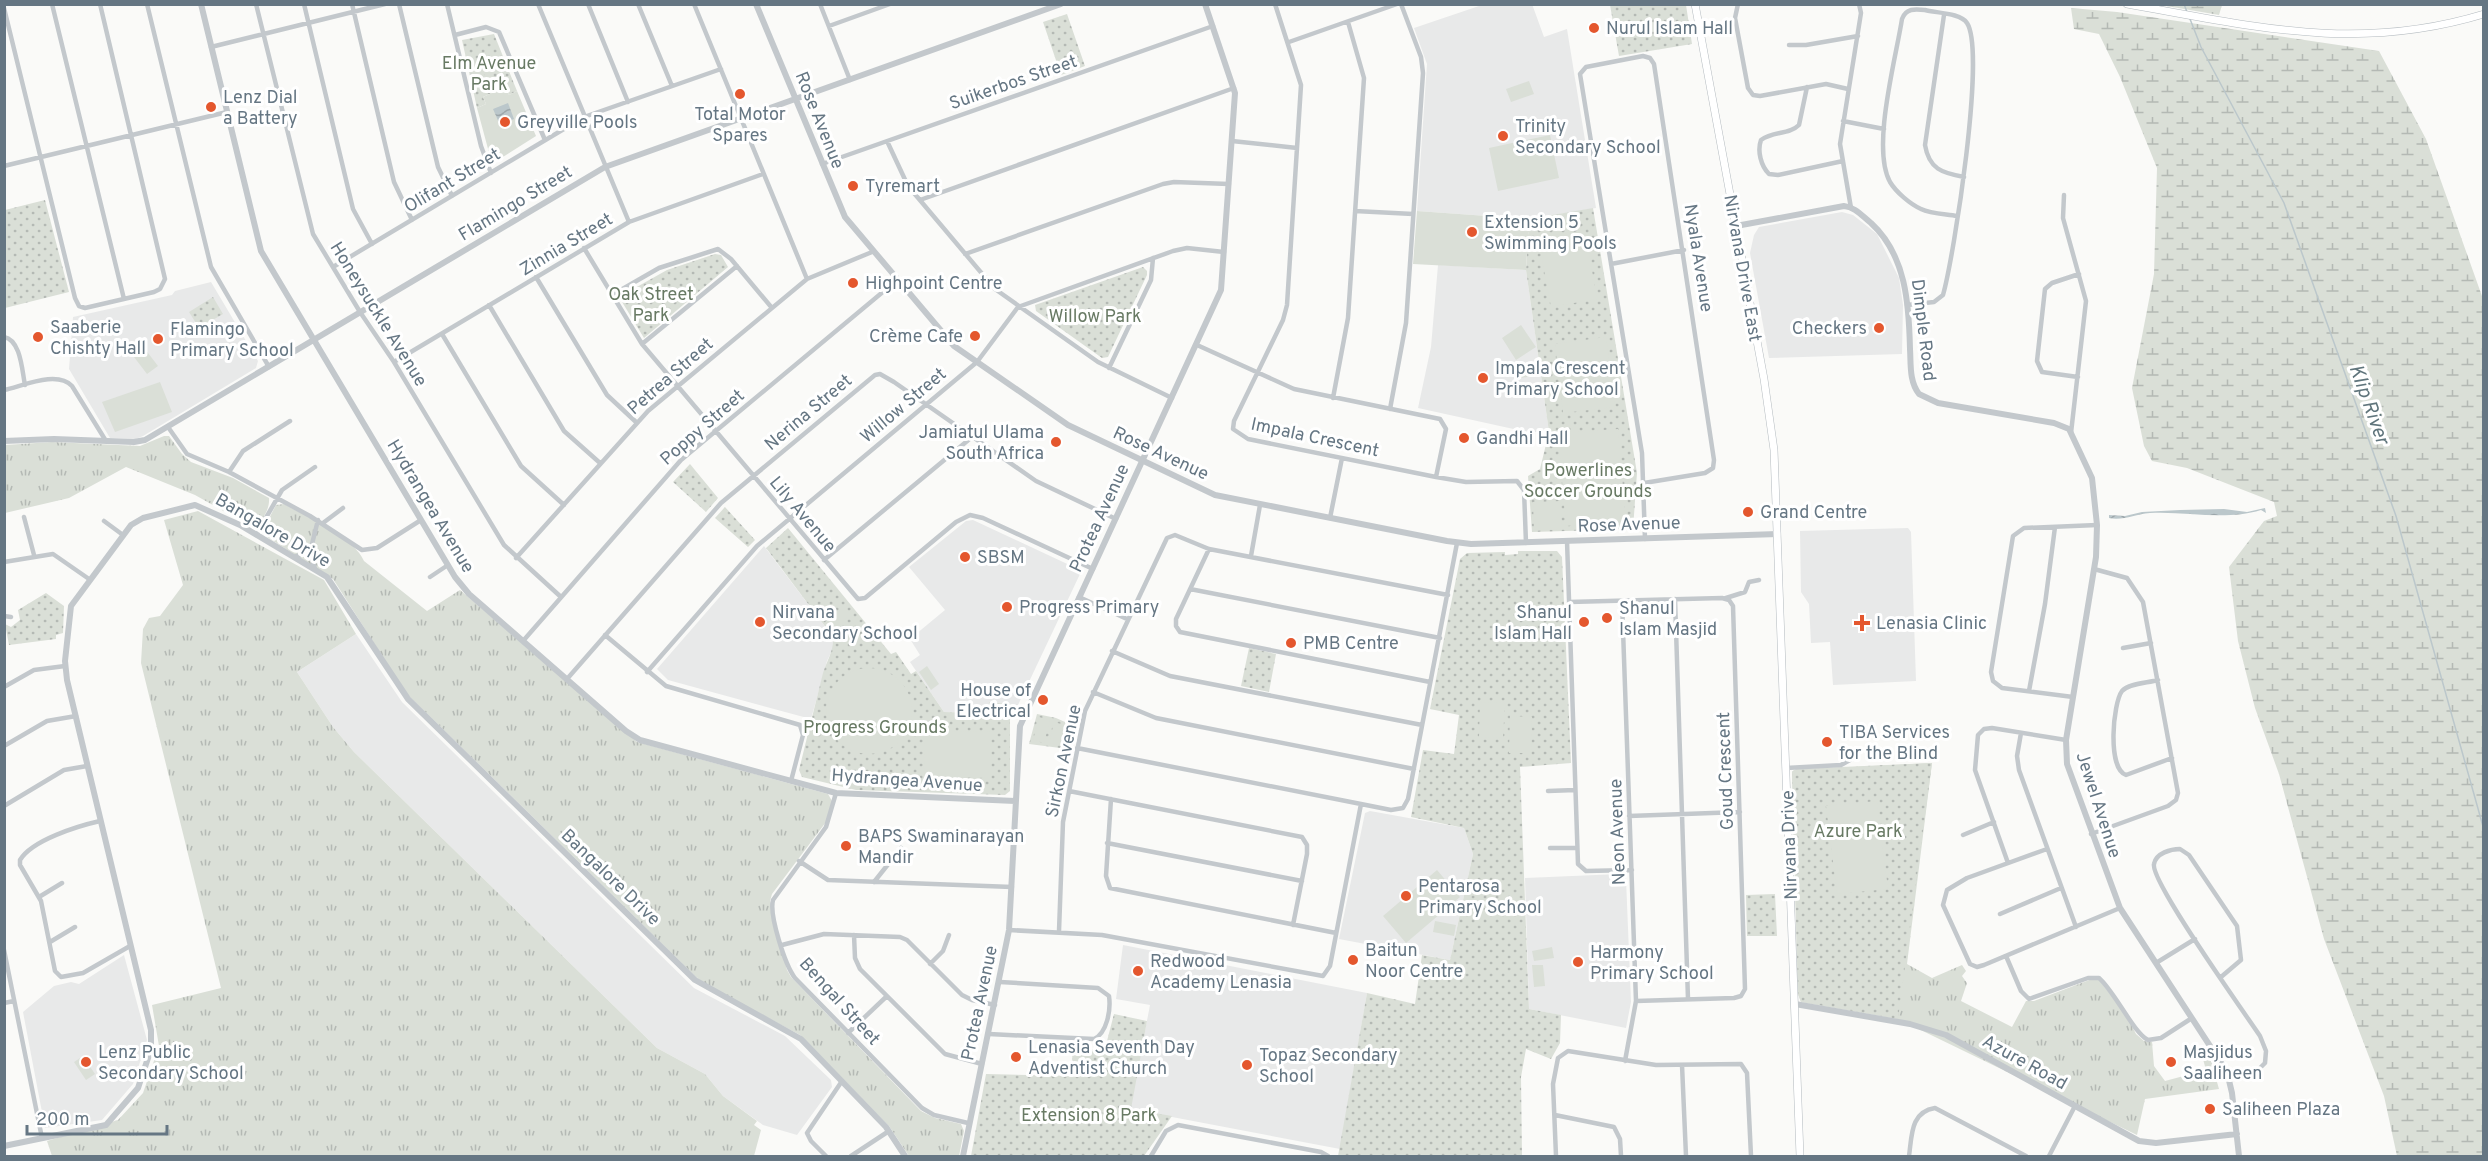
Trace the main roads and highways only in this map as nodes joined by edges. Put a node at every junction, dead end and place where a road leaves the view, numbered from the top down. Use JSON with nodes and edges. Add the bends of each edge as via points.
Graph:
{"nodes":[{"id":1,"x":1695,"y":4,"type":"edge"},
{"id":2,"x":2127,"y":4,"type":"edge"},
{"id":3,"x":2484,"y":14,"type":"edge"},
{"id":4,"x":1778,"y":534,"type":"joint"},
{"id":5,"x":1800,"y":1156,"type":"edge"}],
"edges":[{"from":1,"to":4,"type":"main road","name":"Nirvana Drive East","via":[[1770,422]]},
{"from":2,"to":3,"type":"main road","via":[[2311,34],[2350,36],[2420,29]]},
{"from":4,"to":5,"type":"main road","name":"Nirvana Drive"}]}
